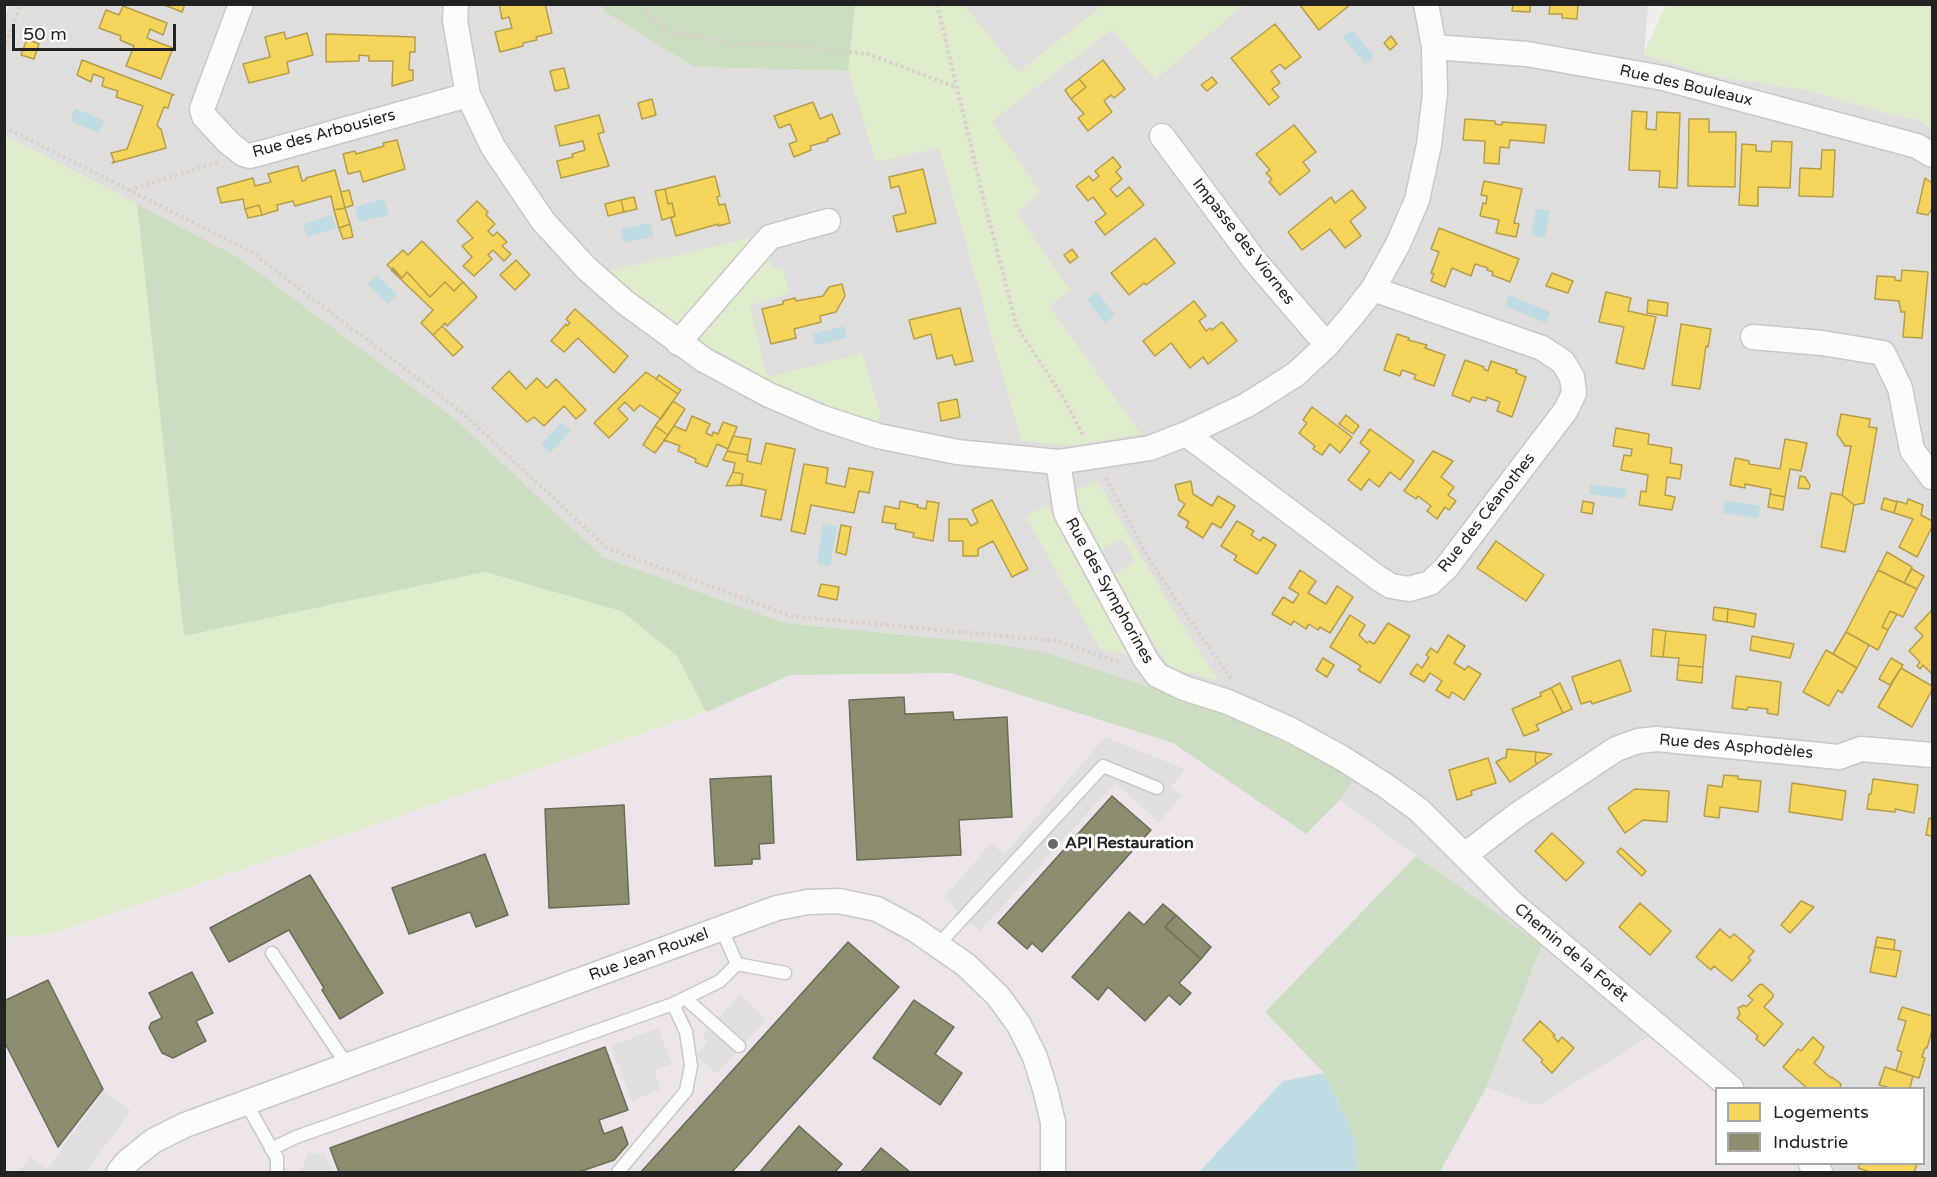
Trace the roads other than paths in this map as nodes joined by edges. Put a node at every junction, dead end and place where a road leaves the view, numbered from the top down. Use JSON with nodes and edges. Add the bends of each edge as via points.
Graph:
{"nodes":[{"id":1,"x":241,"y":4,"type":"edge"},
{"id":2,"x":456,"y":4,"type":"edge"},
{"id":3,"x":1426,"y":4,"type":"edge"},
{"id":4,"x":1434,"y":47,"type":"junction"},
{"id":5,"x":468,"y":95,"type":"junction"},
{"id":6,"x":1162,"y":136,"type":"dead end"},
{"id":7,"x":1932,"y":154,"type":"edge"},
{"id":8,"x":828,"y":221,"type":"dead end"},
{"id":9,"x":1373,"y":289,"type":"junction"},
{"id":10,"x":1753,"y":337,"type":"dead end"},
{"id":11,"x":678,"y":343,"type":"junction"},
{"id":12,"x":1327,"y":345,"type":"junction"},
{"id":13,"x":1186,"y":434,"type":"junction"},
{"id":14,"x":1058,"y":462,"type":"junction"},
{"id":15,"x":1932,"y":477,"type":"edge"},
{"id":16,"x":1932,"y":755,"type":"edge"},
{"id":17,"x":1156,"y":788,"type":"dead end"},
{"id":18,"x":1419,"y":810,"type":"joint"},
{"id":19,"x":1465,"y":855,"type":"junction"},
{"id":20,"x":721,"y":928,"type":"junction"},
{"id":21,"x":938,"y":945,"type":"junction"},
{"id":22,"x":272,"y":953,"type":"dead end"},
{"id":23,"x":737,"y":964,"type":"junction"},
{"id":24,"x":785,"y":974,"type":"dead end"},
{"id":25,"x":685,"y":998,"type":"junction"},
{"id":26,"x":673,"y":1004,"type":"junction"},
{"id":27,"x":738,"y":1046,"type":"dead end"},
{"id":28,"x":347,"y":1065,"type":"junction"},
{"id":29,"x":1729,"y":1087,"type":"edge"},
{"id":30,"x":246,"y":1103,"type":"junction"},
{"id":31,"x":274,"y":1154,"type":"junction"},
{"id":32,"x":119,"y":1173,"type":"edge"},
{"id":33,"x":277,"y":1173,"type":"edge"},
{"id":34,"x":618,"y":1173,"type":"edge"},
{"id":35,"x":1053,"y":1173,"type":"edge"}],
"edges":[{"from":1,"to":5,"type":"street","name":"Rue des Arbousiers","via":[[202,109],[204,116],[243,154],[250,156]]},
{"from":2,"to":5,"type":"street","via":[[455,20]]},
{"from":3,"to":4,"type":"street"},
{"from":4,"to":7,"type":"street","name":"Rue des Bouleaux","via":[[1527,54],[1663,78],[1917,146]]},
{"from":4,"to":9,"type":"street","via":[[1435,93],[1417,200]]},
{"from":5,"to":11,"type":"street","via":[[493,147],[543,221],[586,268]]},
{"from":6,"to":12,"type":"street","name":"Impasse des Viornes","via":[[1254,260]]},
{"from":8,"to":11,"type":"street","via":[[770,237]]},
{"from":9,"to":12,"type":"street"},
{"from":9,"to":13,"type":"street","name":"Rue des Céanothes","via":[[1542,348],[1563,362],[1572,377],[1574,393],[1566,410],[1430,584],[1409,589],[1391,586]]},
{"from":10,"to":15,"type":"street","via":[[1883,353],[1900,388],[1912,450]]},
{"from":11,"to":14,"type":"street","via":[[769,395],[878,436],[957,452]]},
{"from":12,"to":13,"type":"street","via":[[1296,374],[1247,405]]},
{"from":13,"to":14,"type":"street","via":[[1150,448]]},
{"from":14,"to":18,"type":"street","name":"Rue des Symphorines","via":[[1066,513],[1157,675],[1291,730],[1342,758]]},
{"from":16,"to":19,"type":"street","name":"Rue des Asphodèles","via":[[1862,749],[1839,757],[1657,739],[1638,741],[1616,749]]},
{"from":17,"to":21,"type":"lane","via":[[1103,766]]},
{"from":18,"to":19,"type":"street","name":"Chemin de la Forêt"},
{"from":19,"to":29,"type":"street","name":"Chemin de la Forêt","via":[[1514,904]]},
{"from":20,"to":21,"type":"street","name":"Rue Jean Rouxel","via":[[777,908],[839,901],[877,909]]},
{"from":20,"to":23,"type":"lane"},
{"from":20,"to":28,"type":"street","name":"Rue Jean Rouxel"},
{"from":21,"to":35,"type":"street","name":"Rue Jean Rouxel","via":[[998,996],[1020,1025],[1035,1058],[1053,1122]]},
{"from":22,"to":28,"type":"lane"},
{"from":23,"to":24,"type":"lane"},
{"from":23,"to":25,"type":"lane","via":[[720,981]]},
{"from":25,"to":26,"type":"lane"},
{"from":25,"to":27,"type":"lane"},
{"from":26,"to":31,"type":"lane","via":[[296,1137]]},
{"from":26,"to":34,"type":"lane","via":[[686,1032],[691,1066],[686,1091]]},
{"from":28,"to":30,"type":"street","name":"Rue Jean Rouxel"},
{"from":30,"to":31,"type":"lane"},
{"from":30,"to":32,"type":"street","name":"Rue Jean Rouxel","via":[[153,1141]]},
{"from":31,"to":33,"type":"lane"}]}
